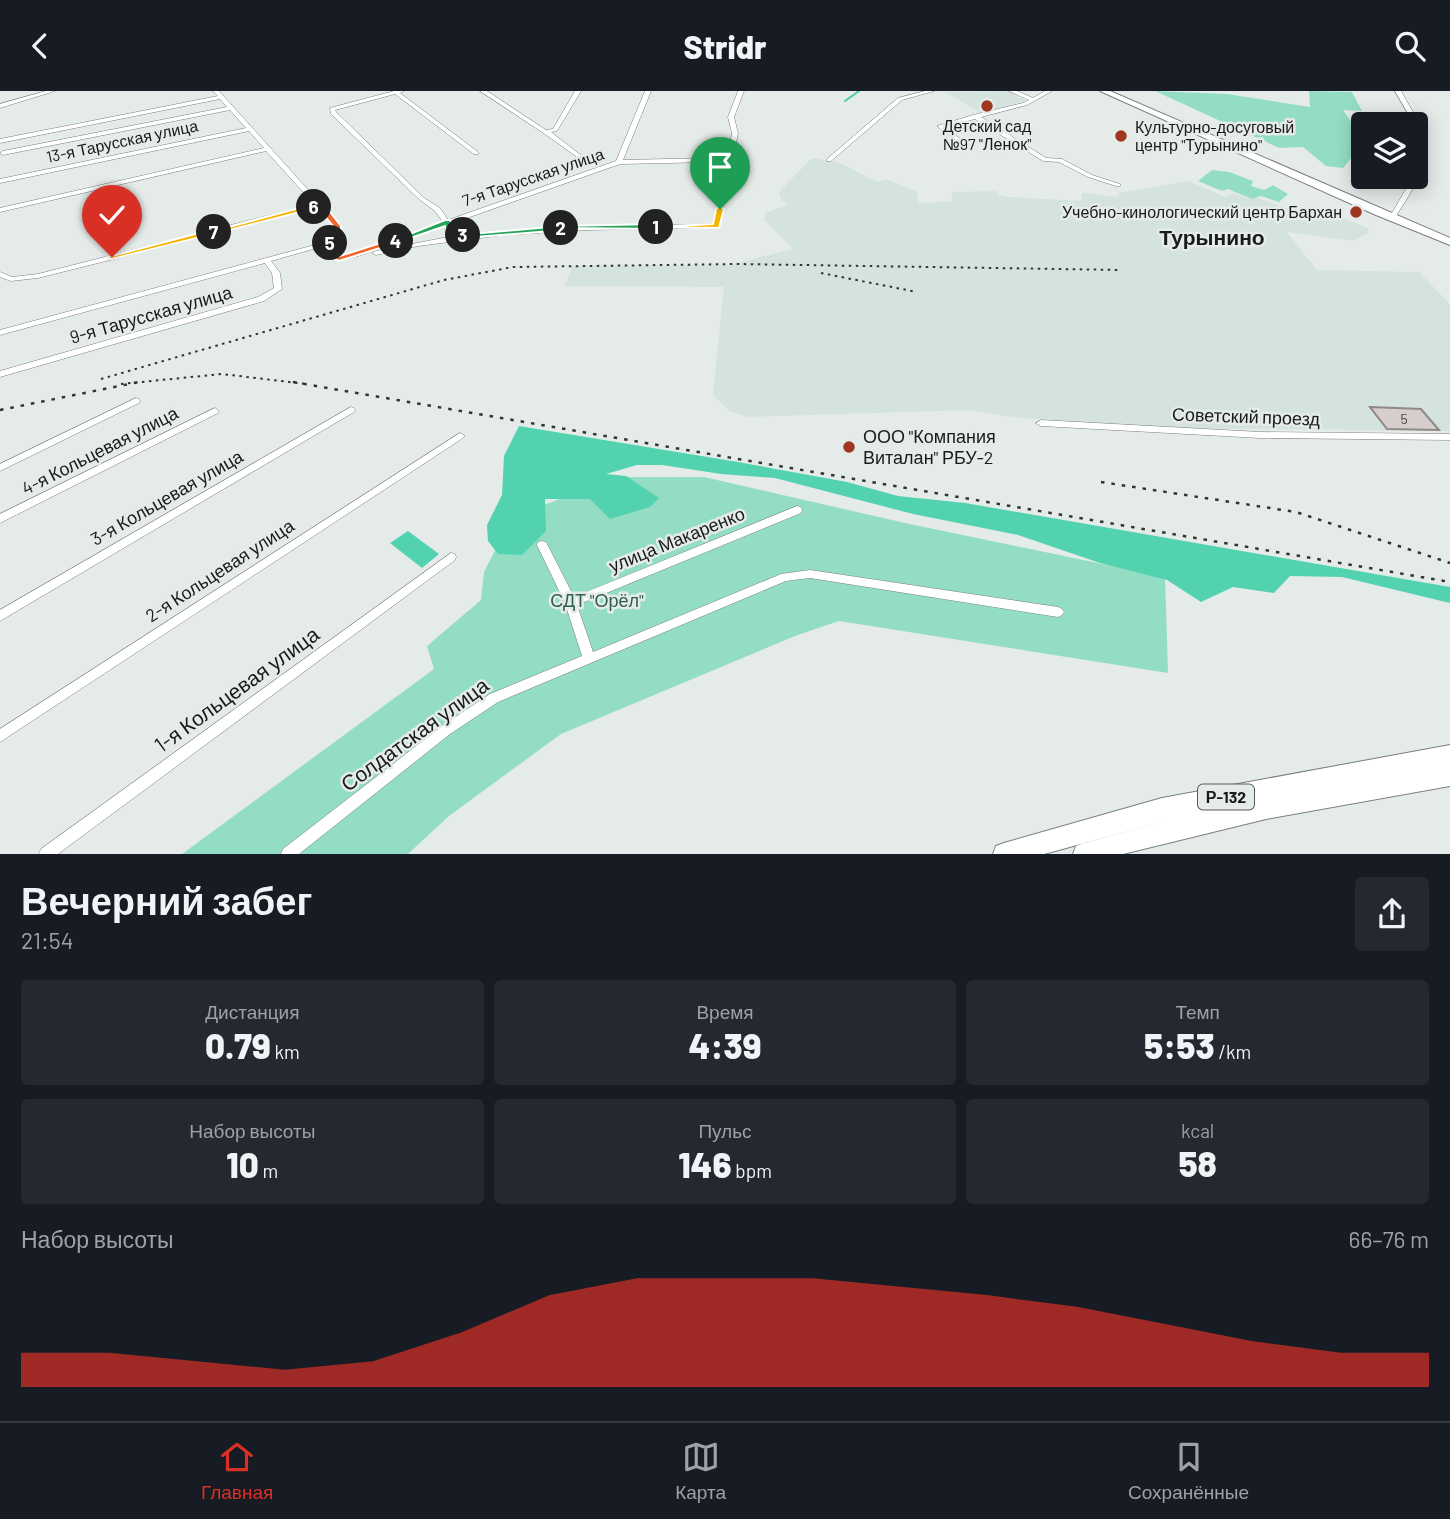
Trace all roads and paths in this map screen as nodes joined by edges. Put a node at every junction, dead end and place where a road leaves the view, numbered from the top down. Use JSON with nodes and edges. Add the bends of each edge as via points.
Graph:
{"nodes":[{"id":1,"x":52,"y":91,"type":"edge"},
{"id":2,"x":483,"y":91,"type":"edge"},
{"id":3,"x":578,"y":91,"type":"edge"},
{"id":4,"x":648,"y":91,"type":"edge"},
{"id":5,"x":741,"y":91,"type":"edge"},
{"id":6,"x":932,"y":91,"type":"edge"},
{"id":7,"x":1012,"y":91,"type":"edge"},
{"id":8,"x":1049,"y":91,"type":"edge"},
{"id":9,"x":1104,"y":91,"type":"edge"},
{"id":10,"x":1398,"y":91,"type":"edge"},
{"id":11,"x":399,"y":92,"type":"edge"},
{"id":12,"x":219,"y":94,"type":"edge"},
{"id":13,"x":1034,"y":100,"type":"junction"},
{"id":14,"x":0,"y":106,"type":"edge"},
{"id":15,"x":231,"y":108,"type":"junction"},
{"id":16,"x":1410,"y":112,"type":"edge"},
{"id":17,"x":975,"y":116,"type":"junction"},
{"id":18,"x":249,"y":129,"type":"junction"},
{"id":19,"x":547,"y":132,"type":"junction"},
{"id":20,"x":0,"y":141,"type":"edge"},
{"id":21,"x":961,"y":142,"type":"dead end"},
{"id":22,"x":267,"y":149,"type":"junction"},
{"id":23,"x":3,"y":153,"type":"dead end"},
{"id":24,"x":476,"y":153,"type":"dead end"},
{"id":25,"x":579,"y":156,"type":"dead end"},
{"id":26,"x":711,"y":160,"type":"dead end"},
{"id":27,"x":829,"y":160,"type":"dead end"},
{"id":28,"x":619,"y":162,"type":"junction"},
{"id":29,"x":0,"y":181,"type":"edge"},
{"id":30,"x":1118,"y":185,"type":"dead end"},
{"id":31,"x":1409,"y":189,"type":"edge"},
{"id":32,"x":320,"y":205,"type":"junction"},
{"id":33,"x":0,"y":210,"type":"edge"},
{"id":34,"x":1392,"y":218,"type":"junction"},
{"id":35,"x":448,"y":222,"type":"junction"},
{"id":36,"x":451,"y":236,"type":"junction"},
{"id":37,"x":1450,"y":241,"type":"edge"},
{"id":38,"x":324,"y":245,"type":"junction"},
{"id":39,"x":376,"y":253,"type":"dead end"},
{"id":40,"x":267,"y":261,"type":"junction"},
{"id":41,"x":0,"y":274,"type":"edge"},
{"id":42,"x":0,"y":333,"type":"edge"},
{"id":43,"x":0,"y":374,"type":"edge"},
{"id":44,"x":136,"y":401,"type":"dead end"},
{"id":45,"x":351,"y":410,"type":"dead end"},
{"id":46,"x":215,"y":411,"type":"dead end"},
{"id":47,"x":1041,"y":423,"type":"dead end"},
{"id":48,"x":460,"y":436,"type":"dead end"},
{"id":49,"x":1450,"y":437,"type":"edge"},
{"id":50,"x":0,"y":468,"type":"edge"},
{"id":51,"x":797,"y":510,"type":"dead end"},
{"id":52,"x":0,"y":519,"type":"edge"},
{"id":53,"x":542,"y":545,"type":"dead end"},
{"id":54,"x":451,"y":557,"type":"dead end"},
{"id":55,"x":570,"y":603,"type":"junction"},
{"id":56,"x":1059,"y":612,"type":"dead end"},
{"id":57,"x":0,"y":616,"type":"edge"},
{"id":58,"x":589,"y":658,"type":"junction"},
{"id":59,"x":0,"y":736,"type":"edge"},
{"id":60,"x":1450,"y":755,"type":"edge"},
{"id":61,"x":1450,"y":775,"type":"edge"},
{"id":62,"x":46,"y":854,"type":"edge"},
{"id":63,"x":288,"y":854,"type":"edge"},
{"id":64,"x":1004,"y":854,"type":"edge"},
{"id":65,"x":1084,"y":854,"type":"edge"}],
"edges":[{"from":1,"to":14,"type":"street"},
{"from":2,"to":19,"type":"street"},
{"from":3,"to":19,"type":"street","via":[[555,129]]},
{"from":4,"to":28,"type":"street"},
{"from":5,"to":36,"type":"street","via":[[732,117],[735,133],[717,226],[589,227]]},
{"from":6,"to":27,"type":"street","via":[[900,99]]},
{"from":7,"to":13,"type":"street"},
{"from":8,"to":13,"type":"street"},
{"from":9,"to":34,"type":"main road"},
{"from":10,"to":16,"type":"street"},
{"from":11,"to":24,"type":"street"},
{"from":11,"to":35,"type":"street","name":"7-я Тарусская улица","via":[[332,109]]},
{"from":12,"to":15,"type":"street"},
{"from":12,"to":20,"type":"street"},
{"from":13,"to":17,"type":"street"},
{"from":15,"to":18,"type":"street"},
{"from":15,"to":23,"type":"street","name":"13-я Тарусская улица"},
{"from":17,"to":21,"type":"street","via":[[940,126]]},
{"from":17,"to":30,"type":"street","via":[[1045,160],[1060,160]]},
{"from":18,"to":22,"type":"street"},
{"from":18,"to":29,"type":"street","name":"13-я Тарусская улица"},
{"from":19,"to":25,"type":"street"},
{"from":22,"to":32,"type":"street"},
{"from":22,"to":33,"type":"street"},
{"from":26,"to":28,"type":"street","name":"7-я Тарусская улица"},
{"from":28,"to":35,"type":"street","name":"7-я Тарусская улица"},
{"from":31,"to":34,"type":"street"},
{"from":32,"to":38,"type":"street","via":[[337,226],[336,241]]},
{"from":32,"to":41,"type":"street","via":[[38,276],[11,279]]},
{"from":34,"to":37,"type":"main road"},
{"from":35,"to":36,"type":"street","name":"7-я Тарусская улица"},
{"from":35,"to":38,"type":"street","name":"7-я Тарусская улица","via":[[339,258],[324,251]]},
{"from":36,"to":39,"type":"street"},
{"from":38,"to":40,"type":"street"},
{"from":40,"to":42,"type":"street"},
{"from":40,"to":43,"type":"street","name":"9-я Тарусская улица","via":[[276,273],[278,289],[261,299]]},
{"from":44,"to":50,"type":"street"},
{"from":45,"to":57,"type":"street","name":"3-я Кольцевая улица"},
{"from":46,"to":52,"type":"street","name":"4-я Кольцевая улица"},
{"from":47,"to":49,"type":"street","name":"Советский проезд","via":[[1260,435]]},
{"from":48,"to":59,"type":"street","name":"2-я Кольцевая улица"},
{"from":51,"to":55,"type":"street","name":"улица Макаренко"},
{"from":53,"to":55,"type":"street"},
{"from":54,"to":62,"type":"street","name":"1-я Кольцевая улица"},
{"from":55,"to":58,"type":"street"},
{"from":56,"to":58,"type":"street","name":"Солдатская улица","via":[[810,574],[785,577]]},
{"from":58,"to":63,"type":"street","name":"Солдатская улица","via":[[494,698]]},
{"from":60,"to":64,"type":"highway","number":"Р-132","via":[[1162,809]]},
{"from":61,"to":65,"type":"highway","number":"Р-132","via":[[1152,833]]}]}
